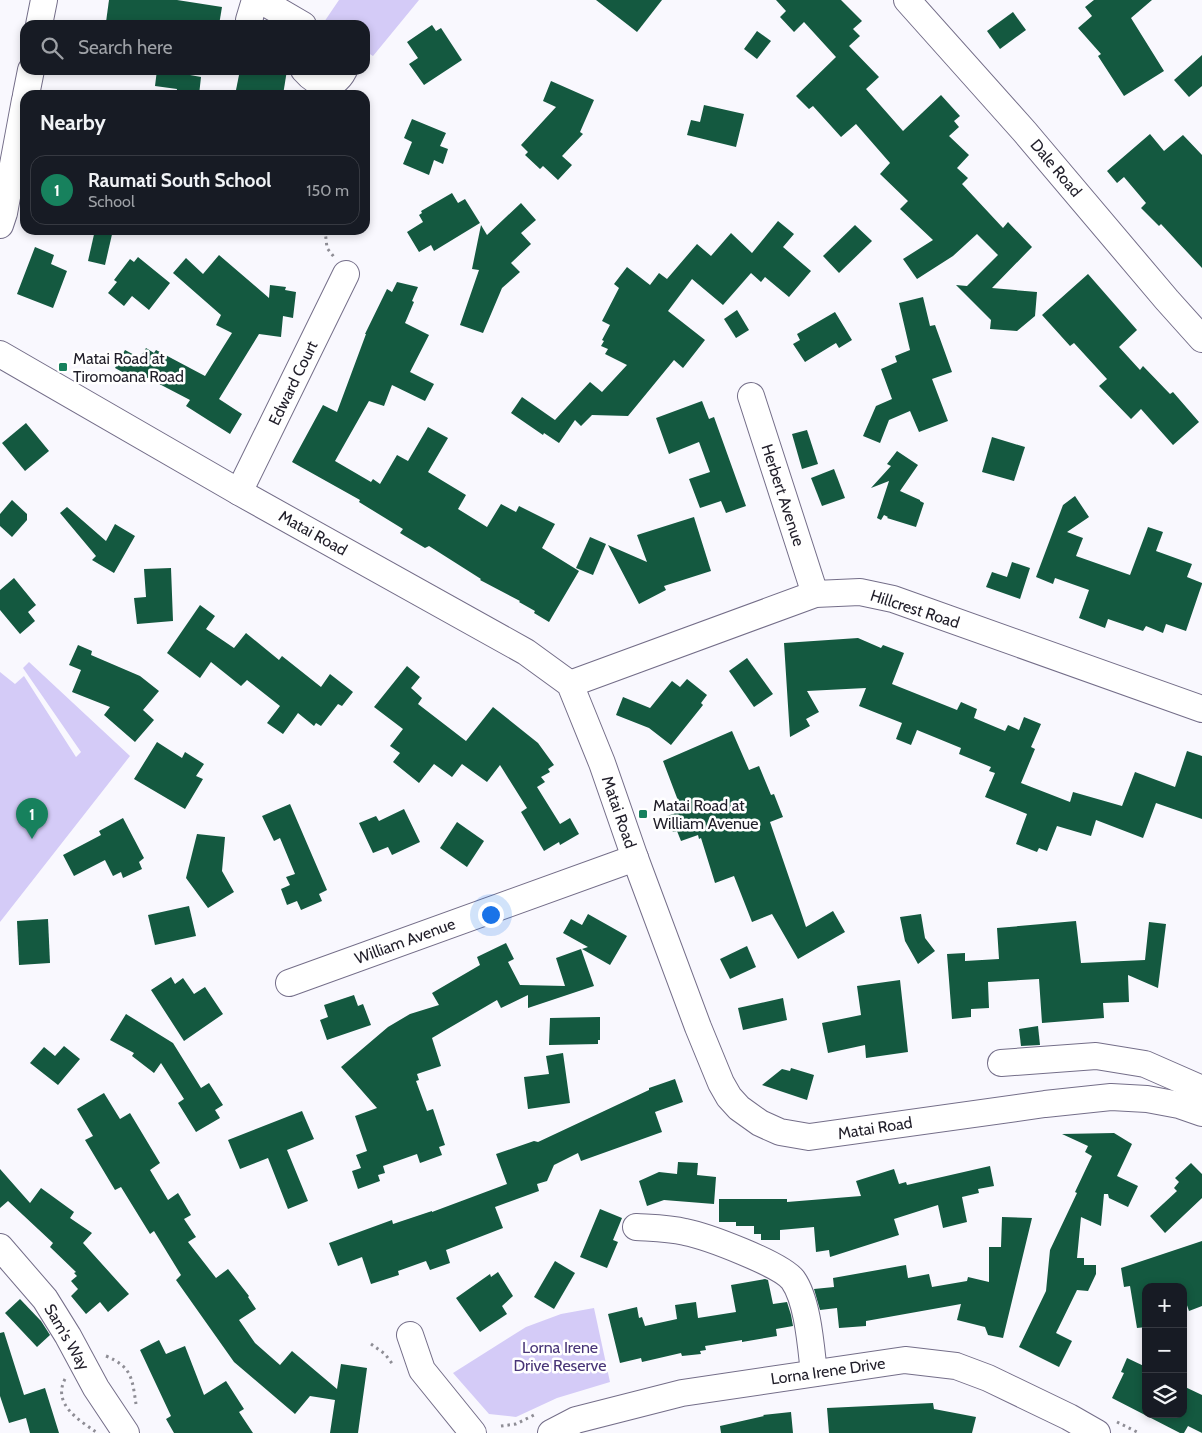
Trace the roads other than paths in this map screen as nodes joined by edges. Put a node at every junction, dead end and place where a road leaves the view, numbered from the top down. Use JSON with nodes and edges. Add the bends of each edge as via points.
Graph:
{"nodes":[{"id":1,"x":44,"y":0,"type":"edge"},
{"id":2,"x":255,"y":0,"type":"edge"},
{"id":3,"x":260,"y":0,"type":"edge"},
{"id":4,"x":907,"y":0,"type":"edge"},
{"id":5,"x":40,"y":20,"type":"edge"},
{"id":6,"x":249,"y":20,"type":"edge"},
{"id":7,"x":294,"y":20,"type":"edge"},
{"id":8,"x":30,"y":75,"type":"edge"},
{"id":9,"x":308,"y":75,"type":"edge"},
{"id":10,"x":340,"y":75,"type":"edge"},
{"id":11,"x":27,"y":90,"type":"edge"},
{"id":12,"x":20,"y":127,"type":"edge"},
{"id":13,"x":0,"y":225,"type":"edge"},
{"id":14,"x":346,"y":274,"type":"dead end"},
{"id":15,"x":1202,"y":339,"type":"edge"},
{"id":16,"x":0,"y":354,"type":"edge"},
{"id":17,"x":751,"y":396,"type":"dead end"},
{"id":18,"x":239,"y":492,"type":"junction"},
{"id":19,"x":815,"y":594,"type":"junction"},
{"id":20,"x":570,"y":684,"type":"junction"},
{"id":21,"x":1202,"y":710,"type":"edge"},
{"id":22,"x":634,"y":858,"type":"junction"},
{"id":23,"x":289,"y":983,"type":"dead end"},
{"id":24,"x":1001,"y":1063,"type":"dead end"},
{"id":25,"x":1202,"y":1089,"type":"edge"},
{"id":26,"x":1202,"y":1113,"type":"edge"},
{"id":27,"x":636,"y":1227,"type":"dead end"},
{"id":28,"x":0,"y":1247,"type":"edge"},
{"id":29,"x":410,"y":1335,"type":"dead end"},
{"id":30,"x":814,"y":1373,"type":"junction"},
{"id":31,"x":126,"y":1433,"type":"edge"},
{"id":32,"x":473,"y":1433,"type":"edge"},
{"id":33,"x":551,"y":1433,"type":"edge"},
{"id":34,"x":1097,"y":1433,"type":"edge"}],
"edges":[{"from":1,"to":5,"type":"street"},
{"from":2,"to":6,"type":"street"},
{"from":3,"to":7,"type":"street"},
{"from":4,"to":15,"type":"street","name":"Dale Road"},
{"from":8,"to":11,"type":"street"},
{"from":9,"to":10,"type":"street","via":[[329,84]]},
{"from":12,"to":13,"type":"street"},
{"from":14,"to":18,"type":"street","name":"Edward Court"},
{"from":16,"to":18,"type":"street","name":"Matai Road"},
{"from":17,"to":19,"type":"street","name":"Herbert Avenue"},
{"from":18,"to":20,"type":"street","name":"Matai Road","via":[[526,652]]},
{"from":19,"to":20,"type":"street","name":"Hillcrest Road"},
{"from":19,"to":21,"type":"street","name":"Hillcrest Road","via":[[860,592],[893,599]]},
{"from":20,"to":22,"type":"street","name":"Matai Road","via":[[602,763]]},
{"from":22,"to":23,"type":"street","name":"William Avenue"},
{"from":22,"to":26,"type":"street","name":"Matai Road","via":[[721,1083],[739,1108],[780,1132],[820,1136],[1111,1096],[1147,1098]]},
{"from":24,"to":25,"type":"street","via":[[1096,1056],[1144,1064]]},
{"from":27,"to":30,"type":"street","via":[[702,1236],[762,1261],[788,1276],[797,1287],[804,1307]]},
{"from":28,"to":31,"type":"street","name":"Sam's Way","via":[[46,1299],[96,1388]]},
{"from":29,"to":32,"type":"street","via":[[422,1370]]},
{"from":30,"to":33,"type":"street","name":"Lorna Irene Drive","via":[[682,1393],[576,1420]]},
{"from":30,"to":34,"type":"street","name":"Lorna Irene Drive","via":[[905,1360],[956,1366],[988,1378]]}]}
